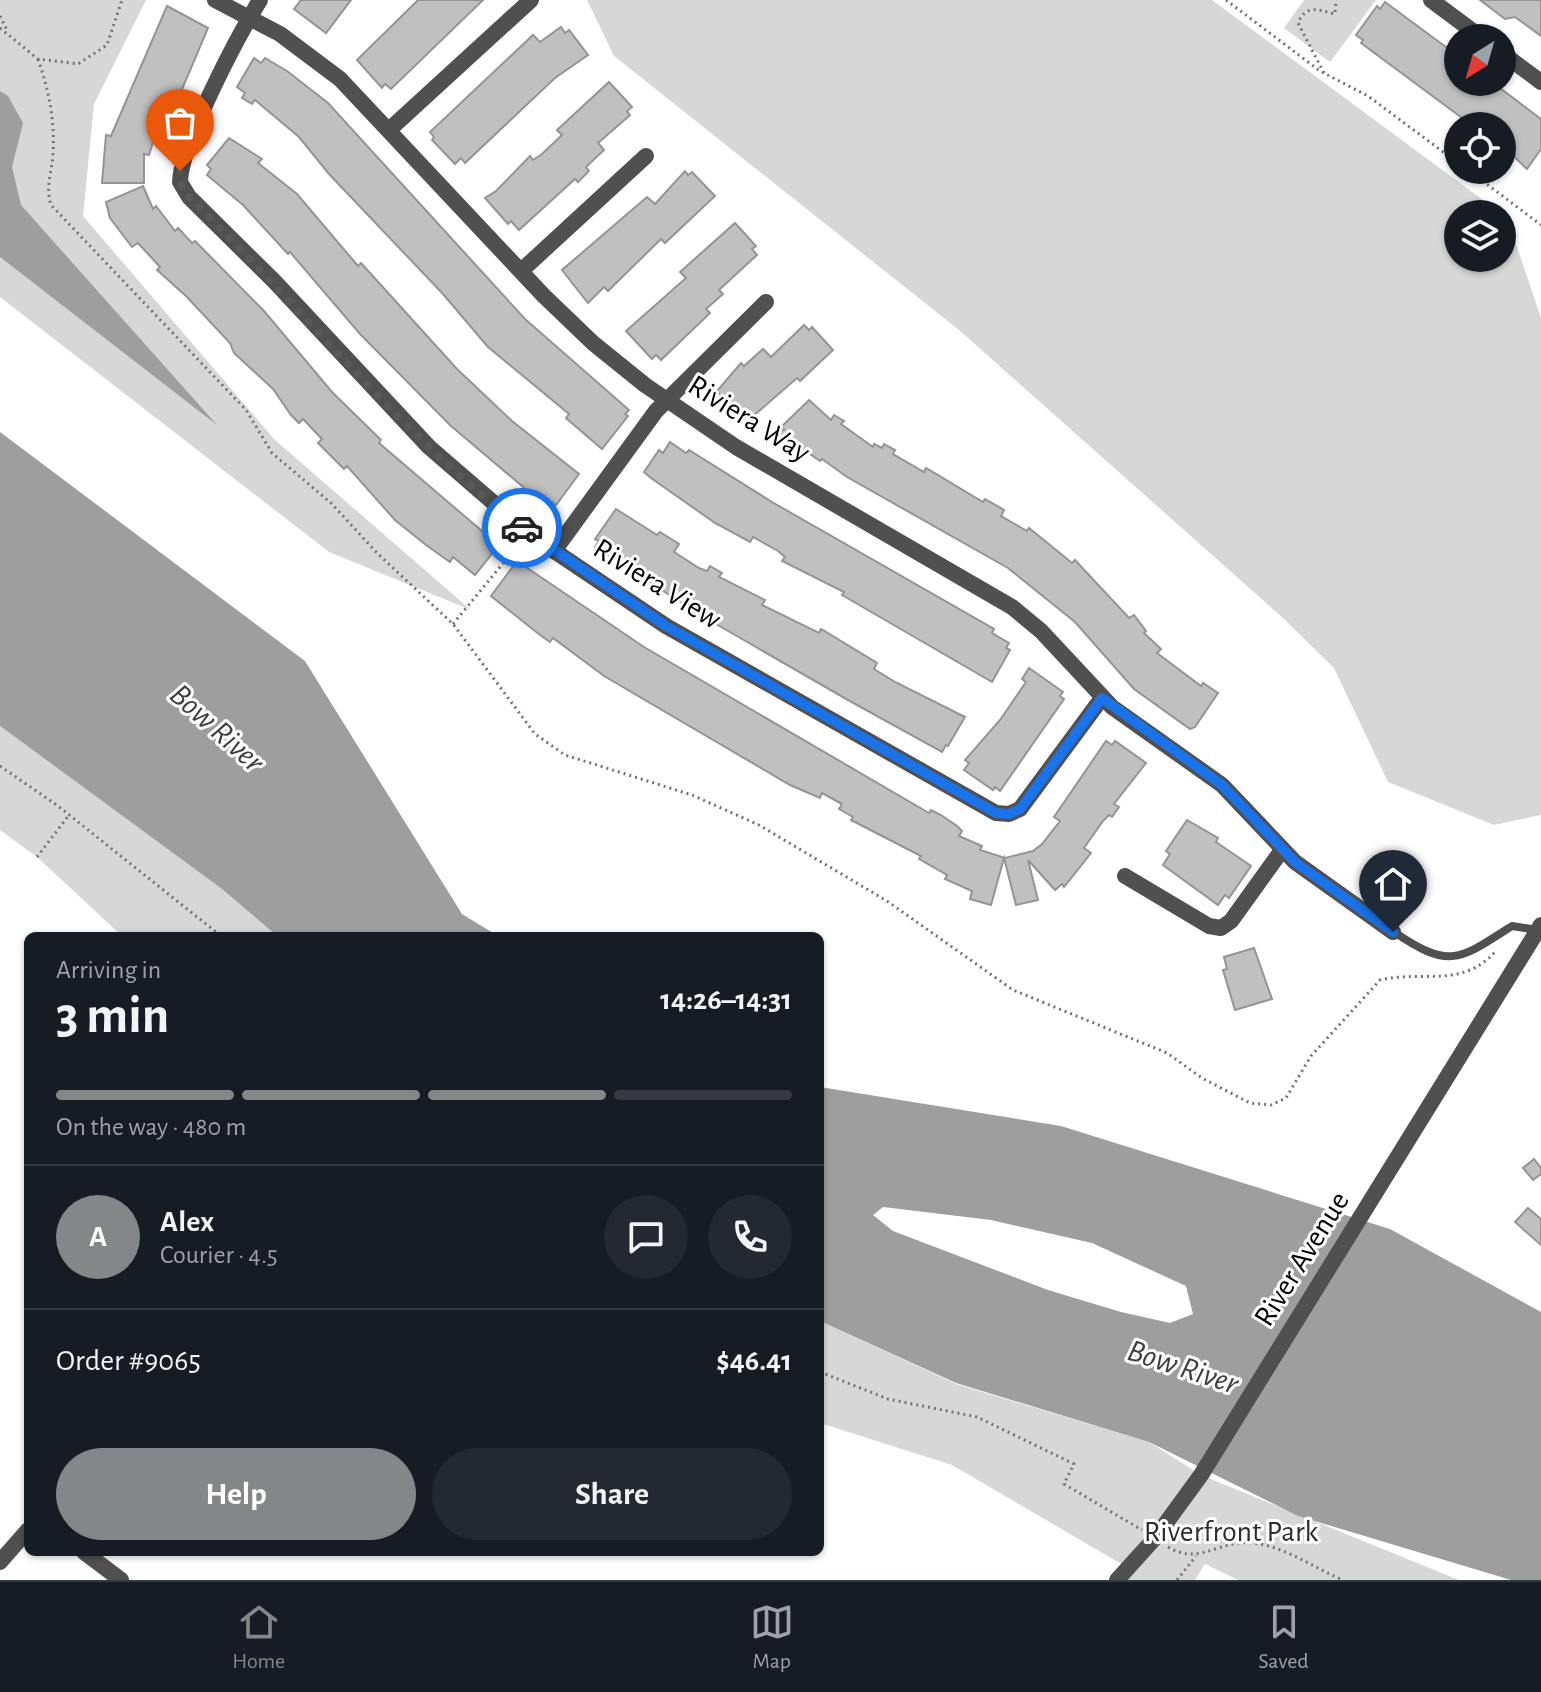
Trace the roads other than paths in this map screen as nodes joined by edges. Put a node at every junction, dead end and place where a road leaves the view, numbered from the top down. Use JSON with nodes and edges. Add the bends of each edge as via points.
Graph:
{"nodes":[{"id":1,"x":215,"y":0,"type":"edge"},
{"id":2,"x":260,"y":0,"type":"edge"},
{"id":3,"x":531,"y":0,"type":"edge"},
{"id":4,"x":1431,"y":0,"type":"edge"},
{"id":5,"x":249,"y":17,"type":"junction"},
{"id":6,"x":1463,"y":24,"type":"edge"},
{"id":7,"x":1516,"y":63,"type":"edge"},
{"id":8,"x":1541,"y":82,"type":"edge"},
{"id":9,"x":390,"y":129,"type":"junction"},
{"id":10,"x":646,"y":156,"type":"dead end"},
{"id":11,"x":521,"y":271,"type":"junction"},
{"id":12,"x":766,"y":302,"type":"dead end"},
{"id":13,"x":665,"y":400,"type":"junction"},
{"id":14,"x":554,"y":551,"type":"junction"},
{"id":15,"x":1102,"y":698,"type":"junction"},
{"id":16,"x":1282,"y":850,"type":"junction"},
{"id":17,"x":1125,"y":876,"type":"dead end"},
{"id":18,"x":1539,"y":928,"type":"edge"},
{"id":19,"x":1393,"y":932,"type":"joint"},
{"id":20,"x":24,"y":1535,"type":"edge"},
{"id":21,"x":89,"y":1556,"type":"edge"},
{"id":22,"x":0,"y":1562,"type":"edge"},
{"id":23,"x":121,"y":1580,"type":"edge"},
{"id":24,"x":1117,"y":1580,"type":"edge"}],
"edges":[{"from":1,"to":5,"type":"street","name":"Riviera Way"},
{"from":2,"to":5,"type":"street","name":"Riviera View"},
{"from":3,"to":9,"type":"street"},
{"from":4,"to":6,"type":"street"},
{"from":5,"to":9,"type":"street","name":"Riviera Way","via":[[311,55]]},
{"from":5,"to":14,"type":"street","name":"Riviera View","via":[[183,162],[184,190],[429,447]]},
{"from":7,"to":8,"type":"street"},
{"from":9,"to":11,"type":"street","name":"Riviera Way"},
{"from":10,"to":11,"type":"street"},
{"from":11,"to":13,"type":"street","name":"Riviera Way","via":[[593,343]]},
{"from":12,"to":13,"type":"street"},
{"from":13,"to":14,"type":"street"},
{"from":13,"to":15,"type":"street","name":"Riviera Way","via":[[736,447],[987,590],[1041,631]]},
{"from":14,"to":15,"type":"street","name":"Riviera View","via":[[666,626],[996,813],[1020,809]]},
{"from":15,"to":16,"type":"street","name":"Riviera Way","via":[[1233,794]]},
{"from":16,"to":17,"type":"street","via":[[1221,928]]},
{"from":16,"to":19,"type":"street","name":"Riviera Way"},
{"from":18,"to":19,"type":"lane","via":[[1512,926],[1474,951],[1443,958]]},
{"from":18,"to":24,"type":"street","name":"River Avenue","via":[[1201,1475]]},
{"from":20,"to":22,"type":"street"},
{"from":21,"to":23,"type":"street"}]}
